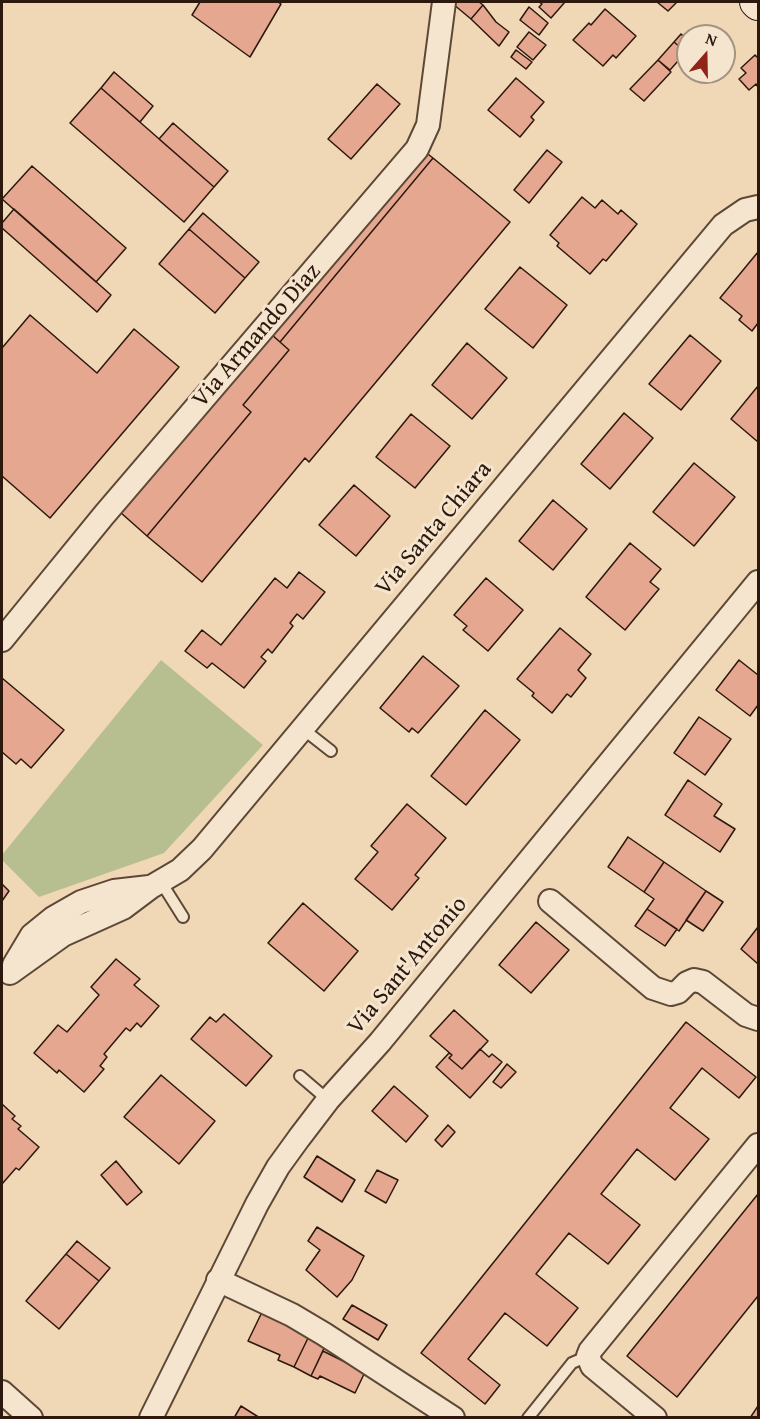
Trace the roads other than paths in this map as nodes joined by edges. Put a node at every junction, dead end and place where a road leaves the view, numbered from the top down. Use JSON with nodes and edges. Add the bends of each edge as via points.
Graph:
{"nodes":[{"id":1,"x":444,"y":2,"type":"edge"},
{"id":2,"x":759,"y":207,"type":"edge"},
{"id":3,"x":759,"y":582,"type":"edge"},
{"id":4,"x":2,"y":640,"type":"edge"},
{"id":5,"x":303,"y":729,"type":"junction"},
{"id":6,"x":331,"y":751,"type":"dead end"},
{"id":7,"x":156,"y":884,"type":"junction"},
{"id":8,"x":550,"y":901,"type":"dead end"},
{"id":9,"x":183,"y":917,"type":"dead end"},
{"id":10,"x":6,"y":978,"type":"edge"},
{"id":11,"x":759,"y":1019,"type":"edge"},
{"id":12,"x":300,"y":1076,"type":"dead end"},
{"id":13,"x":328,"y":1100,"type":"junction"},
{"id":14,"x":759,"y":1145,"type":"edge"},
{"id":15,"x":218,"y":1280,"type":"junction"},
{"id":16,"x":588,"y":1356,"type":"junction"},
{"id":17,"x":2,"y":1392,"type":"edge"},
{"id":18,"x":31,"y":1418,"type":"edge"},
{"id":19,"x":151,"y":1418,"type":"edge"},
{"id":20,"x":453,"y":1418,"type":"edge"},
{"id":21,"x":528,"y":1418,"type":"edge"},
{"id":22,"x":655,"y":1418,"type":"edge"}],
"edges":[{"from":1,"to":4,"type":"street","name":"Via Armando Diaz","via":[[428,125],[417,149]]},
{"from":2,"to":5,"type":"street","name":"Via Santa Chiara","via":[[745,210],[723,225]]},
{"from":3,"to":13,"type":"street","name":"Via Sant'Antonio"},
{"from":5,"to":6,"type":"lane"},
{"from":5,"to":7,"type":"street","name":"Via Santa Chiara","via":[[202,849],[180,870]]},
{"from":7,"to":9,"type":"lane"},
{"from":7,"to":10,"type":"street","name":"Via Santa Chiara","via":[[114,891],[81,902],[53,918],[32,935]]},
{"from":8,"to":11,"type":"street","via":[[653,988],[671,994],[694,980],[703,982],[746,1015]]},
{"from":12,"to":13,"type":"lane"},
{"from":13,"to":15,"type":"street","name":"Via Sant'Antonio","via":[[278,1167]]},
{"from":14,"to":16,"type":"street"},
{"from":15,"to":19,"type":"street","name":"Via Sant'Antonio"},
{"from":15,"to":20,"type":"street","via":[[292,1315]]},
{"from":16,"to":21,"type":"lane","via":[[572,1363]]},
{"from":16,"to":22,"type":"street","via":[[592,1366]]},
{"from":17,"to":18,"type":"street"}]}
